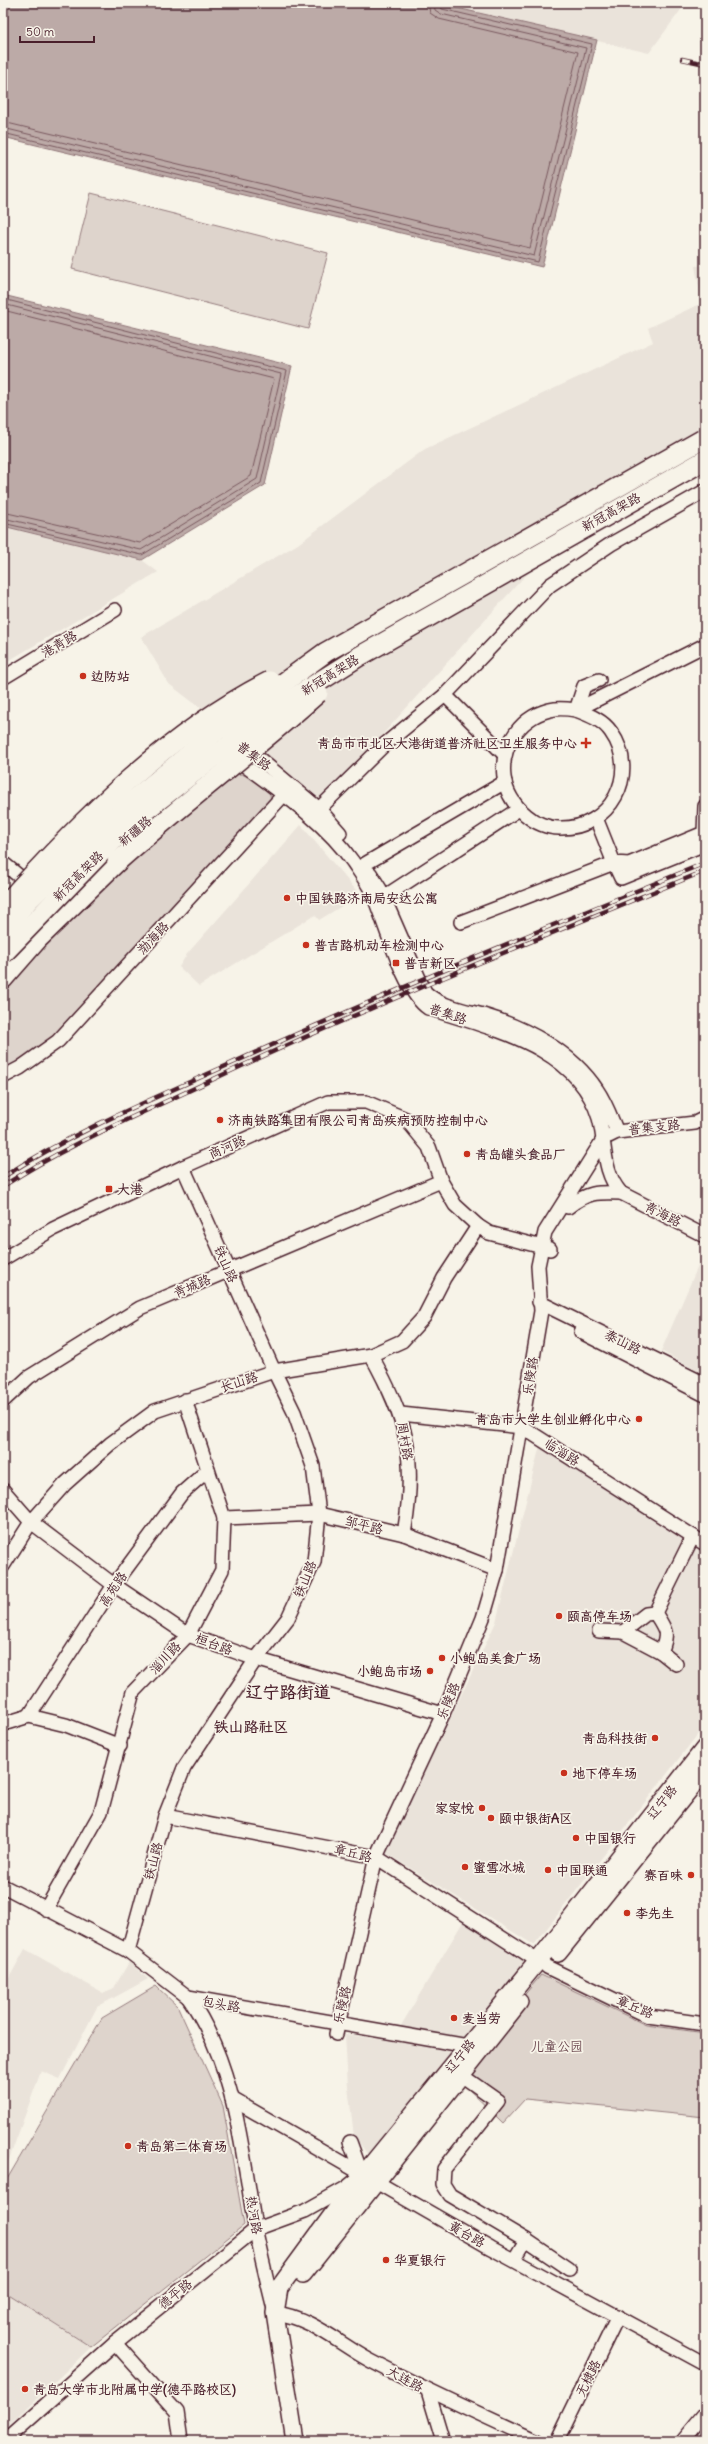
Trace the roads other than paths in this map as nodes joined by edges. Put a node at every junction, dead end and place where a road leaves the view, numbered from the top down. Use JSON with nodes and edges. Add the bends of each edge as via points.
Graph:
{"nodes":[{"id":1,"x":705,"y":438,"type":"edge"},
{"id":2,"x":705,"y":460,"type":"edge"},
{"id":3,"x":705,"y":491,"type":"edge"},
{"id":4,"x":115,"y":610,"type":"dead end"},
{"id":5,"x":705,"y":645,"type":"edge"},
{"id":6,"x":326,"y":652,"type":"junction"},
{"id":7,"x":358,"y":657,"type":"junction"},
{"id":8,"x":3,"y":678,"type":"edge"},
{"id":9,"x":599,"y":680,"type":"dead end"},
{"id":10,"x":445,"y":695,"type":"junction"},
{"id":11,"x":576,"y":710,"type":"junction"},
{"id":12,"x":206,"y":725,"type":"joint"},
{"id":13,"x":238,"y":751,"type":"junction"},
{"id":14,"x":505,"y":755,"type":"junction"},
{"id":15,"x":505,"y":782,"type":"junction"},
{"id":16,"x":288,"y":790,"type":"junction"},
{"id":17,"x":705,"y":806,"type":"edge"},
{"id":18,"x":319,"y":809,"type":"junction"},
{"id":19,"x":519,"y":809,"type":"junction"},
{"id":20,"x":596,"y":818,"type":"junction"},
{"id":21,"x":705,"y":837,"type":"edge"},
{"id":22,"x":3,"y":863,"type":"edge"},
{"id":23,"x":614,"y":863,"type":"junction"},
{"id":24,"x":365,"y":864,"type":"junction"},
{"id":25,"x":31,"y":886,"type":"junction"},
{"id":26,"x":384,"y":897,"type":"junction"},
{"id":27,"x":3,"y":907,"type":"edge"},
{"id":28,"x":3,"y":916,"type":"edge"},
{"id":29,"x":461,"y":922,"type":"dead end"},
{"id":30,"x":3,"y":930,"type":"edge"},
{"id":31,"x":3,"y":954,"type":"edge"},
{"id":32,"x":3,"y":962,"type":"edge"},
{"id":33,"x":3,"y":979,"type":"edge"},
{"id":34,"x":3,"y":1077,"type":"edge"},
{"id":35,"x":702,"y":1123,"type":"edge"},
{"id":36,"x":617,"y":1132,"type":"junction"},
{"id":37,"x":604,"y":1138,"type":"junction"},
{"id":38,"x":606,"y":1158,"type":"junction"},
{"id":39,"x":183,"y":1167,"type":"junction"},
{"id":40,"x":441,"y":1180,"type":"junction"},
{"id":41,"x":621,"y":1193,"type":"junction"},
{"id":42,"x":568,"y":1207,"type":"junction"},
{"id":43,"x":478,"y":1226,"type":"junction"},
{"id":44,"x":705,"y":1236,"type":"edge"},
{"id":45,"x":520,"y":1241,"type":"junction"},
{"id":46,"x":547,"y":1245,"type":"junction"},
{"id":47,"x":3,"y":1259,"type":"edge"},
{"id":48,"x":538,"y":1266,"type":"junction"},
{"id":49,"x":229,"y":1271,"type":"junction"},
{"id":50,"x":541,"y":1306,"type":"junction"},
{"id":51,"x":371,"y":1355,"type":"junction"},
{"id":52,"x":274,"y":1371,"type":"junction"},
{"id":53,"x":705,"y":1384,"type":"edge"},
{"id":54,"x":705,"y":1395,"type":"edge"},
{"id":55,"x":185,"y":1400,"type":"junction"},
{"id":56,"x":3,"y":1401,"type":"edge"},
{"id":57,"x":401,"y":1414,"type":"junction"},
{"id":58,"x":522,"y":1427,"type":"junction"},
{"id":59,"x":208,"y":1470,"type":"junction"},
{"id":60,"x":3,"y":1490,"type":"edge"},
{"id":61,"x":320,"y":1514,"type":"junction"},
{"id":62,"x":224,"y":1518,"type":"junction"},
{"id":63,"x":31,"y":1522,"type":"junction"},
{"id":64,"x":404,"y":1534,"type":"junction"},
{"id":65,"x":692,"y":1536,"type":"junction"},
{"id":66,"x":705,"y":1544,"type":"edge"},
{"id":67,"x":3,"y":1566,"type":"edge"},
{"id":68,"x":496,"y":1570,"type":"junction"},
{"id":69,"x":114,"y":1585,"type":"junction"},
{"id":70,"x":655,"y":1613,"type":"junction"},
{"id":71,"x":599,"y":1631,"type":"dead end"},
{"id":72,"x":623,"y":1632,"type":"junction"},
{"id":73,"x":188,"y":1635,"type":"junction"},
{"id":74,"x":661,"y":1652,"type":"junction"},
{"id":75,"x":256,"y":1659,"type":"junction"},
{"id":76,"x":676,"y":1664,"type":"dead end"},
{"id":77,"x":443,"y":1714,"type":"junction"},
{"id":78,"x":29,"y":1716,"type":"junction"},
{"id":79,"x":3,"y":1724,"type":"edge"},
{"id":80,"x":120,"y":1746,"type":"junction"},
{"id":81,"x":705,"y":1748,"type":"edge"},
{"id":82,"x":705,"y":1770,"type":"edge"},
{"id":83,"x":166,"y":1816,"type":"junction"},
{"id":84,"x":376,"y":1857,"type":"junction"},
{"id":85,"x":3,"y":1886,"type":"edge"},
{"id":86,"x":46,"y":1909,"type":"junction"},
{"id":87,"x":128,"y":1951,"type":"junction"},
{"id":88,"x":542,"y":1964,"type":"junction"},
{"id":89,"x":188,"y":1998,"type":"junction"},
{"id":90,"x":705,"y":2024,"type":"edge"},
{"id":91,"x":337,"y":2029,"type":"junction"},
{"id":92,"x":468,"y":2046,"type":"junction"},
{"id":93,"x":461,"y":2075,"type":"junction"},
{"id":94,"x":232,"y":2099,"type":"junction"},
{"id":95,"x":350,"y":2142,"type":"dead end"},
{"id":96,"x":369,"y":2178,"type":"junction"},
{"id":97,"x":256,"y":2229,"type":"junction"},
{"id":98,"x":526,"y":2240,"type":"junction"},
{"id":99,"x":514,"y":2260,"type":"junction"},
{"id":100,"x":569,"y":2269,"type":"dead end"},
{"id":101,"x":280,"y":2314,"type":"junction"},
{"id":102,"x":618,"y":2316,"type":"junction"},
{"id":103,"x":115,"y":2343,"type":"junction"},
{"id":104,"x":705,"y":2364,"type":"edge"},
{"id":105,"x":428,"y":2391,"type":"junction"},
{"id":106,"x":705,"y":2413,"type":"edge"},
{"id":107,"x":5,"y":2441,"type":"edge"},
{"id":108,"x":181,"y":2441,"type":"edge"},
{"id":109,"x":295,"y":2441,"type":"edge"},
{"id":110,"x":304,"y":2441,"type":"edge"},
{"id":111,"x":443,"y":2441,"type":"edge"},
{"id":112,"x":538,"y":2441,"type":"edge"},
{"id":113,"x":557,"y":2441,"type":"edge"},
{"id":114,"x":682,"y":2441,"type":"edge"}],
"edges":[{"from":1,"to":6,"type":"highway","name":"新冠高架路","bridge":true},
{"from":2,"to":7,"type":"highway","name":"新冠高架路","bridge":true},
{"from":3,"to":10,"type":"street","via":[[611,544],[550,585]]},
{"from":4,"to":8,"type":"street","name":"港青路"},
{"from":5,"to":11,"type":"street"},
{"from":6,"to":27,"type":"highway","bridge":true,"via":[[247,692],[181,736],[81,824]]},
{"from":6,"to":30,"type":"highway","name":"新冠高架路","bridge":true,"via":[[218,731],[127,805],[28,901]]},
{"from":7,"to":31,"type":"highway","name":"新冠高架路","bridge":true,"via":[[271,712],[131,822]]},
{"from":7,"to":33,"type":"highway","bridge":true,"via":[[235,765],[157,826],[117,862],[38,939]]},
{"from":9,"to":11,"type":"street","via":[[584,686]]},
{"from":10,"to":14,"type":"street"},
{"from":10,"to":18,"type":"street","via":[[384,745]]},
{"from":11,"to":14,"type":"street","via":[[555,709],[535,715],[518,728],[507,746]]},
{"from":11,"to":20,"type":"street","via":[[595,718],[611,732],[621,750],[624,771],[619,791],[608,809]]},
{"from":12,"to":13,"type":"street","name":"普集路"},
{"from":12,"to":25,"type":"main road","via":[[144,774]]},
{"from":13,"to":16,"type":"street","name":"普集路"},
{"from":13,"to":32,"type":"main road","name":"新疆路","via":[[190,785],[117,847],[20,942]]},
{"from":14,"to":15,"type":"street"},
{"from":15,"to":19,"type":"street","via":[[512,800]]},
{"from":15,"to":24,"type":"street"},
{"from":16,"to":18,"type":"street"},
{"from":16,"to":34,"type":"street","name":"渤海路","via":[[58,1041]]},
{"from":16,"to":37,"type":"street","name":"普集路","via":[[352,861],[371,891],[408,982],[419,1002],[428,1008],[524,1040],[569,1070],[592,1100]]},
{"from":17,"to":21,"type":"street"},
{"from":18,"to":24,"type":"street"},
{"from":19,"to":20,"type":"street","via":[[531,820],[550,828],[571,828]]},
{"from":19,"to":26,"type":"street"},
{"from":20,"to":23,"type":"street"},
{"from":21,"to":23,"type":"street","via":[[629,864]]},
{"from":22,"to":25,"type":"street"},
{"from":23,"to":29,"type":"street"},
{"from":24,"to":26,"type":"street"},
{"from":25,"to":28,"type":"main road"},
{"from":26,"to":36,"type":"street","via":[[425,992],[431,998],[524,1030],[555,1049],[578,1066],[591,1082]]},
{"from":35,"to":36,"type":"street","name":"普集支路"},
{"from":36,"to":37,"type":"street","name":"普集支路"},
{"from":36,"to":38,"type":"street","name":"乐陵路"},
{"from":37,"to":38,"type":"street","name":"青海路"},
{"from":37,"to":46,"type":"street","name":"乐陵路","via":[[550,1224]]},
{"from":38,"to":41,"type":"street","name":"青海路","via":[[609,1176]]},
{"from":38,"to":42,"type":"street","name":"乐陵路"},
{"from":39,"to":40,"type":"street","name":"商河路","via":[[328,1102],[366,1102],[406,1119],[429,1147]]},
{"from":39,"to":47,"type":"street","name":"商河路","via":[[53,1229]]},
{"from":39,"to":49,"type":"street","name":"铁山路"},
{"from":40,"to":43,"type":"street","name":"商河路","via":[[455,1205]]},
{"from":40,"to":49,"type":"street","name":"青城路"},
{"from":41,"to":42,"type":"street","name":"青海路","via":[[600,1192],[584,1195]]},
{"from":41,"to":44,"type":"street","name":"青海路"},
{"from":42,"to":46,"type":"street","name":"乐陵路"},
{"from":43,"to":45,"type":"street","name":"商河路","via":[[490,1234]]},
{"from":43,"to":46,"type":"street"},
{"from":43,"to":51,"type":"street","name":"长山路","via":[[444,1278],[424,1317],[402,1341]]},
{"from":45,"to":46,"type":"street","name":"商河路"},
{"from":45,"to":48,"type":"street","via":[[536,1256]]},
{"from":46,"to":48,"type":"street","name":"乐陵路"},
{"from":46,"to":50,"type":"street","name":"乐陵路"},
{"from":48,"to":50,"type":"street","name":"乐陵路"},
{"from":49,"to":52,"type":"street","name":"铁山路"},
{"from":49,"to":56,"type":"street","name":"青城路","via":[[140,1308],[29,1377]]},
{"from":50,"to":53,"type":"street","name":"泰山路"},
{"from":50,"to":54,"type":"street","name":"泰山路"},
{"from":50,"to":58,"type":"street","name":"乐陵路"},
{"from":51,"to":52,"type":"street","name":"长山路"},
{"from":51,"to":57,"type":"street","name":"周村路"},
{"from":52,"to":55,"type":"street","name":"长山路"},
{"from":52,"to":61,"type":"street","name":"铁山路","via":[[294,1412],[313,1466]]},
{"from":55,"to":59,"type":"street","name":"淄川路"},
{"from":55,"to":63,"type":"street","name":"长山路","via":[[155,1411],[110,1444],[65,1484]]},
{"from":57,"to":58,"type":"street","name":"临淄路"},
{"from":57,"to":64,"type":"street","name":"周村路","via":[[410,1456],[410,1499]]},
{"from":58,"to":65,"type":"street","name":"临淄路"},
{"from":58,"to":68,"type":"street","name":"乐陵路"},
{"from":59,"to":62,"type":"street","name":"淄川路"},
{"from":59,"to":69,"type":"street","name":"高苑路","via":[[182,1493]]},
{"from":60,"to":63,"type":"street","name":"桓台路"},
{"from":61,"to":62,"type":"street","name":"邹平路"},
{"from":61,"to":64,"type":"street","name":"邹平路"},
{"from":61,"to":75,"type":"street","name":"铁山路","via":[[314,1562],[288,1618]]},
{"from":62,"to":73,"type":"street","name":"淄川路","via":[[222,1570]]},
{"from":63,"to":67,"type":"street","name":"长山路"},
{"from":63,"to":69,"type":"street","name":"桓台路"},
{"from":64,"to":68,"type":"street","name":"邹平路"},
{"from":65,"to":66,"type":"street","name":"临淄路"},
{"from":65,"to":70,"type":"street"},
{"from":68,"to":77,"type":"street","name":"乐陵路","via":[[483,1618]]},
{"from":69,"to":73,"type":"street","name":"桓台路"},
{"from":69,"to":78,"type":"street","name":"高苑路"},
{"from":70,"to":72,"type":"street","via":[[646,1614]]},
{"from":70,"to":74,"type":"street","via":[[665,1629],[666,1640]]},
{"from":71,"to":72,"type":"street"},
{"from":72,"to":74,"type":"street"},
{"from":73,"to":75,"type":"street","name":"桓台路"},
{"from":73,"to":80,"type":"street","name":"淄川路","via":[[133,1692]]},
{"from":74,"to":76,"type":"street"},
{"from":75,"to":77,"type":"street","name":"桓台路"},
{"from":75,"to":83,"type":"street","name":"铁山路","via":[[184,1768]]},
{"from":77,"to":84,"type":"street","name":"乐陵路"},
{"from":78,"to":79,"type":"street"},
{"from":78,"to":80,"type":"street","via":[[66,1725]]},
{"from":80,"to":86,"type":"street","name":"淄川路","via":[[101,1812]]},
{"from":81,"to":88,"type":"main road","name":"辽宁路"},
{"from":82,"to":88,"type":"main road","name":"辽宁路"},
{"from":83,"to":84,"type":"street","name":"章丘路"},
{"from":83,"to":87,"type":"street","name":"铁山路"},
{"from":84,"to":88,"type":"street","name":"章丘路"},
{"from":84,"to":91,"type":"street","name":"乐陵路"},
{"from":85,"to":86,"type":"street","name":"包头路"},
{"from":86,"to":87,"type":"street","name":"包头路"},
{"from":87,"to":89,"type":"street","name":"包头路"},
{"from":88,"to":90,"type":"street","name":"章丘路","via":[[648,2016]]},
{"from":88,"to":92,"type":"main road","name":"辽宁路"},
{"from":88,"to":93,"type":"main road","name":"辽宁路"},
{"from":89,"to":91,"type":"street","name":"包头路"},
{"from":89,"to":94,"type":"street","name":"热河路","via":[[202,2017],[213,2041]]},
{"from":91,"to":92,"type":"street","name":"包头路"},
{"from":92,"to":96,"type":"main road","name":"辽宁路"},
{"from":93,"to":96,"type":"main road","name":"辽宁路"},
{"from":93,"to":98,"type":"street","via":[[498,2101],[444,2169],[443,2184],[450,2195]]},
{"from":94,"to":96,"type":"street","name":"黄台路"},
{"from":94,"to":97,"type":"street","name":"热河路"},
{"from":95,"to":96,"type":"street"},
{"from":96,"to":97,"type":"street","name":"德平路","via":[[305,2211]]},
{"from":96,"to":99,"type":"street","name":"黄台路"},
{"from":96,"to":101,"type":"main road","name":"辽宁路","via":[[279,2288]]},
{"from":97,"to":101,"type":"street","name":"热河路"},
{"from":97,"to":103,"type":"street","name":"德平路"},
{"from":98,"to":99,"type":"street"},
{"from":98,"to":100,"type":"street"},
{"from":99,"to":102,"type":"street","name":"黄台路"},
{"from":101,"to":105,"type":"street","name":"大连路","via":[[301,2319],[362,2356]]},
{"from":101,"to":109,"type":"main road","name":"热河路"},
{"from":101,"to":110,"type":"main road","name":"热河路"},
{"from":102,"to":104,"type":"street","name":"黄台路"},
{"from":102,"to":113,"type":"street","name":"无棣路"},
{"from":103,"to":107,"type":"street","name":"德平路"},
{"from":103,"to":108,"type":"street","via":[[177,2412]]},
{"from":105,"to":111,"type":"street"},
{"from":105,"to":112,"type":"street","name":"大连路"},
{"from":106,"to":114,"type":"street"}]}
